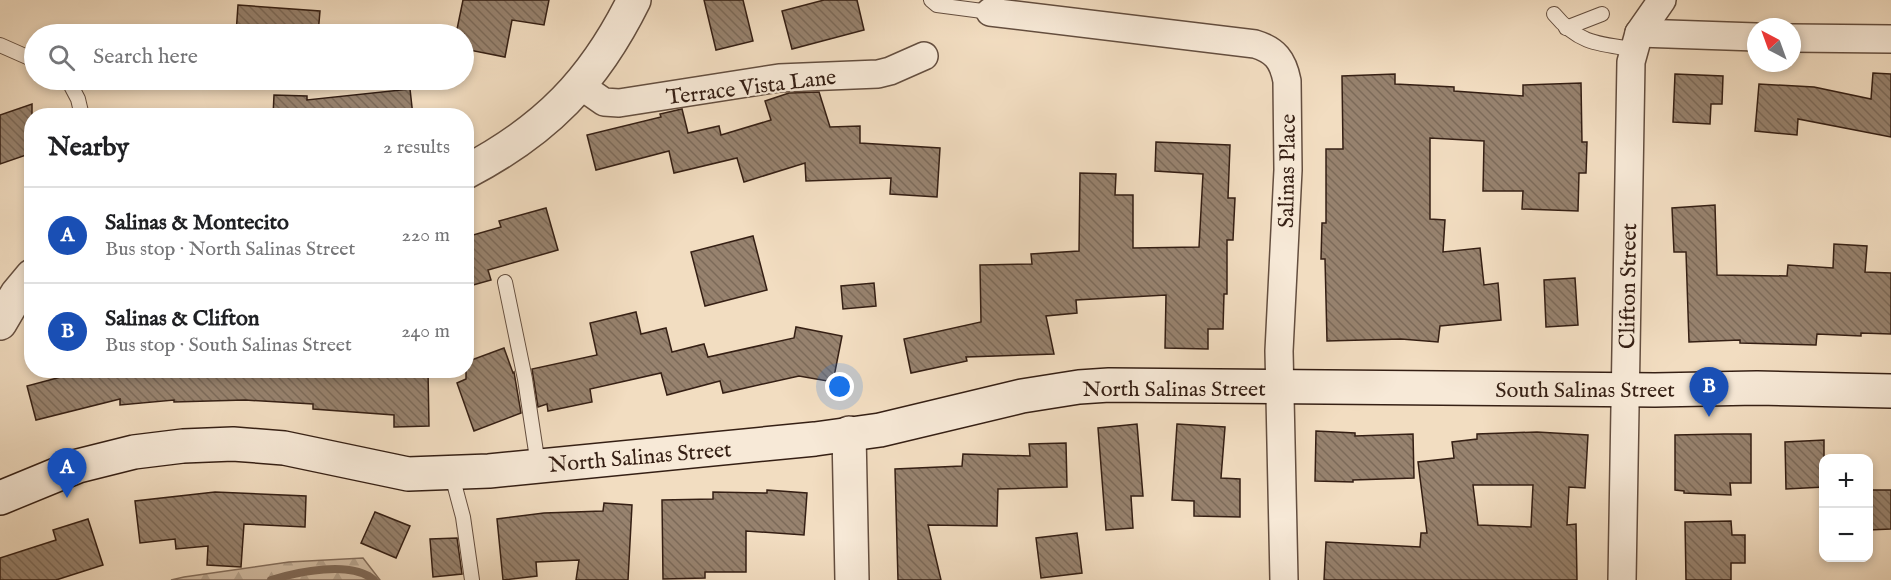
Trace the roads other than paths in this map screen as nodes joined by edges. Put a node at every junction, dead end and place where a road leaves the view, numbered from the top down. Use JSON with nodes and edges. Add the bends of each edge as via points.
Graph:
{"nodes":[{"id":1,"x":634,"y":0,"type":"edge"},
{"id":2,"x":931,"y":0,"type":"edge"},
{"id":3,"x":1662,"y":0,"type":"edge"},
{"id":4,"x":1046,"y":10,"type":"edge"},
{"id":5,"x":990,"y":12,"type":"joint"},
{"id":6,"x":1554,"y":14,"type":"dead end"},
{"id":7,"x":1602,"y":14,"type":"dead end"},
{"id":8,"x":1566,"y":28,"type":"junction"},
{"id":9,"x":1747,"y":37,"type":"edge"},
{"id":10,"x":1801,"y":38,"type":"edge"},
{"id":11,"x":1891,"y":39,"type":"edge"},
{"id":12,"x":1636,"y":41,"type":"junction"},
{"id":13,"x":0,"y":45,"type":"edge"},
{"id":14,"x":24,"y":56,"type":"edge"},
{"id":15,"x":924,"y":56,"type":"dead end"},
{"id":16,"x":581,"y":86,"type":"junction"},
{"id":17,"x":73,"y":90,"type":"edge"},
{"id":18,"x":80,"y":108,"type":"edge"},
{"id":19,"x":474,"y":168,"type":"edge"},
{"id":20,"x":505,"y":282,"type":"dead end"},
{"id":21,"x":24,"y":286,"type":"edge"},
{"id":22,"x":0,"y":323,"type":"edge"},
{"id":23,"x":1280,"y":387,"type":"junction"},
{"id":24,"x":1626,"y":389,"type":"junction"},
{"id":25,"x":1891,"y":391,"type":"edge"},
{"id":26,"x":849,"y":433,"type":"junction"},
{"id":27,"x":538,"y":465,"type":"junction"},
{"id":28,"x":451,"y":472,"type":"junction"},
{"id":29,"x":2,"y":500,"type":"edge"},
{"id":30,"x":472,"y":580,"type":"edge"},
{"id":31,"x":852,"y":580,"type":"edge"},
{"id":32,"x":1284,"y":580,"type":"edge"},
{"id":33,"x":1622,"y":580,"type":"edge"}],
"edges":[{"from":1,"to":16,"type":"main road","via":[[620,30]]},
{"from":2,"to":5,"type":"lane","via":[[937,5]]},
{"from":3,"to":12,"type":"street","name":"Clifton Street"},
{"from":4,"to":5,"type":"street","name":"Salinas Place"},
{"from":4,"to":23,"type":"street","name":"Salinas Place","via":[[1255,44],[1277,56],[1285,68],[1288,170]]},
{"from":6,"to":8,"type":"lane"},
{"from":7,"to":8,"type":"lane"},
{"from":8,"to":12,"type":"lane","via":[[1583,39],[1606,45]]},
{"from":9,"to":12,"type":"street"},
{"from":10,"to":11,"type":"street"},
{"from":12,"to":24,"type":"street","name":"Clifton Street","via":[[1630,62]]},
{"from":13,"to":14,"type":"lane"},
{"from":15,"to":16,"type":"street","name":"Terrace Vista Lane","via":[[878,74],[779,78],[619,103],[604,102]]},
{"from":16,"to":19,"type":"main road","via":[[538,125]]},
{"from":17,"to":18,"type":"lane"},
{"from":20,"to":27,"type":"lane"},
{"from":21,"to":22,"type":"main road"},
{"from":23,"to":24,"type":"main road","name":"South Salinas Street"},
{"from":23,"to":26,"type":"main road","name":"North Salinas Street","via":[[1079,387],[1022,396],[880,430]]},
{"from":23,"to":32,"type":"street","name":"Salinas Place"},
{"from":24,"to":25,"type":"main road","name":"South Salinas Street"},
{"from":24,"to":33,"type":"street","name":"Clifton Street"},
{"from":26,"to":27,"type":"main road","name":"North Salinas Street"},
{"from":26,"to":31,"type":"main road"},
{"from":27,"to":28,"type":"main road","name":"North Salinas Street"},
{"from":28,"to":29,"type":"main road","name":"North Salinas Street","via":[[408,474],[284,448],[183,446],[78,465]]},
{"from":28,"to":30,"type":"lane","via":[[463,516]]}]}
